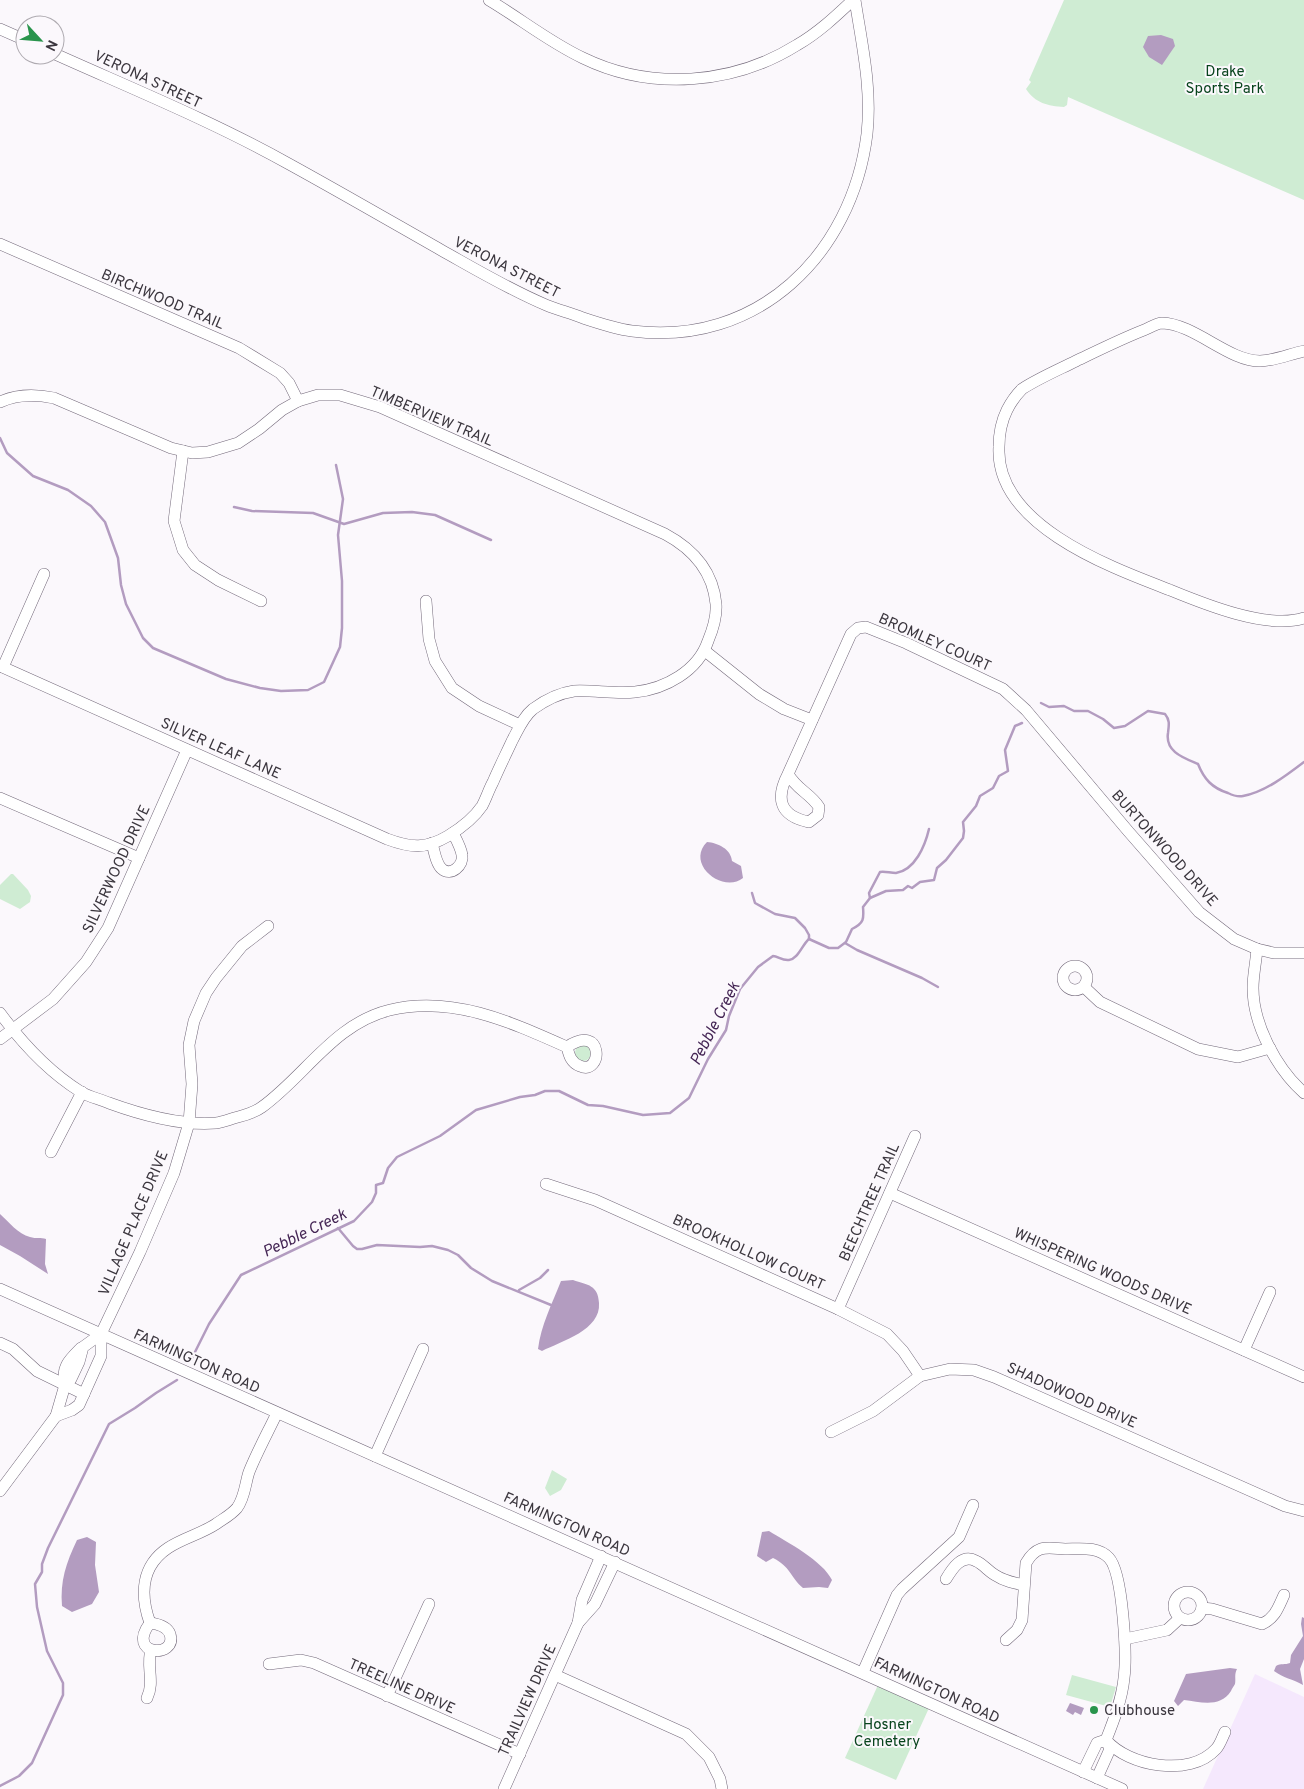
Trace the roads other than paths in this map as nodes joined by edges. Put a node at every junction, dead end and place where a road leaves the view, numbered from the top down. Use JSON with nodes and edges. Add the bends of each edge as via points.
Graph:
{"nodes":[{"id":1,"x":489,"y":0,"type":"edge"},
{"id":2,"x":854,"y":0,"type":"edge"},
{"id":3,"x":0,"y":29,"type":"edge"},
{"id":4,"x":15,"y":36,"type":"edge"},
{"id":5,"x":65,"y":59,"type":"edge"},
{"id":6,"x":0,"y":244,"type":"edge"},
{"id":7,"x":1304,"y":351,"type":"edge"},
{"id":8,"x":298,"y":401,"type":"junction"},
{"id":9,"x":0,"y":402,"type":"edge"},
{"id":10,"x":183,"y":451,"type":"junction"},
{"id":11,"x":44,"y":574,"type":"dead end"},
{"id":12,"x":261,"y":601,"type":"dead end"},
{"id":13,"x":426,"y":601,"type":"dead end"},
{"id":14,"x":1304,"y":618,"type":"edge"},
{"id":15,"x":705,"y":651,"type":"junction"},
{"id":16,"x":2,"y":666,"type":"edge"},
{"id":17,"x":1031,"y":716,"type":"joint"},
{"id":18,"x":812,"y":720,"type":"junction"},
{"id":19,"x":520,"y":725,"type":"junction"},
{"id":20,"x":187,"y":750,"type":"junction"},
{"id":21,"x":788,"y":774,"type":"dead end"},
{"id":22,"x":0,"y":798,"type":"edge"},
{"id":23,"x":453,"y":833,"type":"junction"},
{"id":24,"x":432,"y":843,"type":"junction"},
{"id":25,"x":139,"y":858,"type":"junction"},
{"id":26,"x":268,"y":926,"type":"dead end"},
{"id":27,"x":1258,"y":949,"type":"junction"},
{"id":28,"x":1304,"y":953,"type":"edge"},
{"id":29,"x":1084,"y":987,"type":"dead end"},
{"id":30,"x":0,"y":1013,"type":"edge"},
{"id":31,"x":13,"y":1030,"type":"junction"},
{"id":32,"x":0,"y":1039,"type":"edge"},
{"id":33,"x":567,"y":1047,"type":"dead end"},
{"id":34,"x":1270,"y":1048,"type":"junction"},
{"id":35,"x":82,"y":1092,"type":"junction"},
{"id":36,"x":1304,"y":1093,"type":"edge"},
{"id":37,"x":189,"y":1123,"type":"junction"},
{"id":38,"x":915,"y":1136,"type":"dead end"},
{"id":39,"x":51,"y":1152,"type":"dead end"},
{"id":40,"x":546,"y":1184,"type":"dead end"},
{"id":41,"x":890,"y":1193,"type":"junction"},
{"id":42,"x":0,"y":1289,"type":"edge"},
{"id":43,"x":1270,"y":1292,"type":"dead end"},
{"id":44,"x":838,"y":1309,"type":"junction"},
{"id":45,"x":101,"y":1334,"type":"junction"},
{"id":46,"x":0,"y":1343,"type":"edge"},
{"id":47,"x":423,"y":1349,"type":"dead end"},
{"id":48,"x":1244,"y":1350,"type":"junction"},
{"id":49,"x":920,"y":1376,"type":"junction"},
{"id":50,"x":1304,"y":1377,"type":"edge"},
{"id":51,"x":66,"y":1385,"type":"junction"},
{"id":52,"x":84,"y":1394,"type":"junction"},
{"id":53,"x":276,"y":1413,"type":"junction"},
{"id":54,"x":56,"y":1416,"type":"junction"},
{"id":55,"x":831,"y":1432,"type":"dead end"},
{"id":56,"x":375,"y":1456,"type":"junction"},
{"id":57,"x":0,"y":1491,"type":"edge"},
{"id":58,"x":973,"y":1505,"type":"dead end"},
{"id":59,"x":1304,"y":1511,"type":"edge"},
{"id":60,"x":601,"y":1556,"type":"junction"},
{"id":61,"x":615,"y":1562,"type":"junction"},
{"id":62,"x":946,"y":1579,"type":"dead end"},
{"id":63,"x":1024,"y":1585,"type":"junction"},
{"id":64,"x":1284,"y":1595,"type":"dead end"},
{"id":65,"x":429,"y":1604,"type":"dead end"},
{"id":66,"x":1202,"y":1608,"type":"junction"},
{"id":67,"x":1180,"y":1618,"type":"junction"},
{"id":68,"x":150,"y":1622,"type":"junction"},
{"id":69,"x":578,"y":1624,"type":"junction"},
{"id":70,"x":1125,"y":1638,"type":"junction"},
{"id":71,"x":1006,"y":1640,"type":"dead end"},
{"id":72,"x":151,"y":1650,"type":"junction"},
{"id":73,"x":269,"y":1664,"type":"dead end"},
{"id":74,"x":863,"y":1672,"type":"junction"},
{"id":75,"x":555,"y":1675,"type":"junction"},
{"id":76,"x":387,"y":1696,"type":"junction"},
{"id":77,"x":147,"y":1698,"type":"dead end"},
{"id":78,"x":1225,"y":1732,"type":"dead end"},
{"id":79,"x":1106,"y":1740,"type":"junction"},
{"id":80,"x":520,"y":1754,"type":"junction"},
{"id":81,"x":1083,"y":1772,"type":"junction"},
{"id":82,"x":1097,"y":1778,"type":"junction"},
{"id":83,"x":504,"y":1789,"type":"edge"},
{"id":84,"x":722,"y":1789,"type":"edge"},
{"id":85,"x":1122,"y":1789,"type":"edge"}],
"edges":[{"from":1,"to":2,"type":"street","via":[[551,42],[585,59],[628,75],[672,80],[728,74],[766,61],[826,25]]},
{"from":2,"to":5,"type":"street","name":"VERONA STREET","via":[[869,93],[867,133],[859,173],[844,212],[828,242],[803,274],[760,307],[714,327],[680,333],[631,331],[545,305],[475,270],[286,162]]},
{"from":3,"to":4,"type":"street"},
{"from":6,"to":8,"type":"street","name":"BIRCHWOOD TRAIL","via":[[239,348],[280,373]]},
{"from":7,"to":14,"type":"street","via":[[1261,361],[1246,359],[1185,329],[1161,323],[1124,337],[1021,390],[1007,411],[999,433],[998,459],[1004,481],[1023,508],[1061,540],[1111,566],[1220,610],[1260,619],[1295,621]]},
{"from":8,"to":10,"type":"street","name":"TIMBERVIEW TRAIL","via":[[238,442],[208,452]]},
{"from":8,"to":15,"type":"street","name":"TIMBERVIEW TRAIL","via":[[318,395],[340,395],[380,407],[678,541],[703,566],[715,595],[716,610]]},
{"from":9,"to":10,"type":"street","name":"TIMBERVIEW TRAIL","via":[[12,396],[54,398]]},
{"from":10,"to":12,"type":"street","via":[[174,521],[183,550],[195,566]]},
{"from":11,"to":16,"type":"street"},
{"from":13,"to":19,"type":"street","via":[[435,661],[452,688],[479,706]]},
{"from":15,"to":18,"type":"street","via":[[759,694]]},
{"from":15,"to":19,"type":"street","name":"SILVER LEAF LANE","via":[[684,674],[652,689],[634,692],[572,691],[545,701]]},
{"from":16,"to":20,"type":"street","name":"SILVER LEAF LANE"},
{"from":17,"to":18,"type":"street","name":"BROMLEY COURT","via":[[1003,689],[906,643],[862,627],[851,634]]},
{"from":17,"to":27,"type":"street","name":"BURTONWOOD DRIVE","via":[[1199,912],[1234,939]]},
{"from":18,"to":21,"type":"street","name":"BROMLEY COURT"},
{"from":19,"to":23,"type":"street","name":"SILVER LEAF LANE","via":[[482,806]]},
{"from":20,"to":24,"type":"street","name":"SILVER LEAF LANE","via":[[387,839],[418,847]]},
{"from":20,"to":25,"type":"street","name":"SILVERWOOD DRIVE"},
{"from":22,"to":25,"type":"street"},
{"from":23,"to":24,"type":"street","name":"SILVER LEAF LANE"},
{"from":23,"to":24,"type":"street","via":[[462,855],[455,870],[440,868]]},
{"from":25,"to":31,"type":"street","name":"SILVERWOOD DRIVE","via":[[108,928],[86,962],[53,999]]},
{"from":26,"to":37,"type":"street","name":"VILLAGE PLACE DRIVE","via":[[242,946],[216,978],[194,1020],[189,1045],[192,1084]]},
{"from":27,"to":28,"type":"street","name":"BURTONWOOD DRIVE","via":[[1274,953]]},
{"from":27,"to":34,"type":"street","via":[[1253,988],[1258,1016]]},
{"from":29,"to":34,"type":"street","via":[[1100,1002],[1198,1049],[1238,1057]]},
{"from":30,"to":31,"type":"street"},
{"from":31,"to":32,"type":"street","name":"SILVERWOOD DRIVE"},
{"from":31,"to":35,"type":"street","via":[[54,1072]]},
{"from":33,"to":37,"type":"street","via":[[475,1010],[430,1006],[390,1010],[344,1032],[260,1108],[217,1122]]},
{"from":34,"to":36,"type":"street","via":[[1293,1083]]},
{"from":35,"to":37,"type":"street","via":[[130,1110]]},
{"from":35,"to":39,"type":"street"},
{"from":37,"to":45,"type":"street","name":"VILLAGE PLACE DRIVE","via":[[174,1173]]},
{"from":38,"to":41,"type":"street","name":"BEECHTREE TRAIL"},
{"from":40,"to":44,"type":"street","name":"BROOKHOLLOW COURT","via":[[595,1200]]},
{"from":41,"to":44,"type":"street","name":"BEECHTREE TRAIL"},
{"from":41,"to":48,"type":"street","name":"WHISPERING WOODS DRIVE"},
{"from":42,"to":45,"type":"street","name":"FARMINGTON ROAD"},
{"from":43,"to":48,"type":"street"},
{"from":44,"to":49,"type":"street","name":"BROOKHOLLOW COURT","via":[[887,1334]]},
{"from":45,"to":51,"type":"street","via":[[70,1359],[63,1374]]},
{"from":45,"to":52,"type":"street","via":[[101,1356]]},
{"from":45,"to":53,"type":"street","name":"FARMINGTON ROAD"},
{"from":46,"to":51,"type":"street","via":[[13,1349],[37,1371]]},
{"from":47,"to":56,"type":"street"},
{"from":48,"to":50,"type":"street","name":"WHISPERING WOODS DRIVE"},
{"from":49,"to":55,"type":"street","name":"SHADOWOOD DRIVE","via":[[872,1411]]},
{"from":49,"to":59,"type":"street","name":"SHADOWOOD DRIVE","via":[[950,1369],[983,1373],[1269,1499]]},
{"from":51,"to":52,"type":"street"},
{"from":51,"to":54,"type":"street"},
{"from":52,"to":54,"type":"street","via":[[79,1405]]},
{"from":53,"to":56,"type":"street","name":"FARMINGTON ROAD"},
{"from":53,"to":68,"type":"street","via":[[235,1509],[208,1529],[167,1549],[151,1565],[144,1592]]},
{"from":54,"to":57,"type":"street"},
{"from":56,"to":60,"type":"street","name":"FARMINGTON ROAD"},
{"from":58,"to":74,"type":"street","via":[[959,1536],[897,1595]]},
{"from":60,"to":61,"type":"street","name":"FARMINGTON ROAD"},
{"from":60,"to":69,"type":"street","name":"TRAILVIEW DRIVE","via":[[582,1600]]},
{"from":61,"to":69,"type":"street","name":"TRAILVIEW DRIVE","via":[[595,1604]]},
{"from":61,"to":74,"type":"street","name":"FARMINGTON ROAD"},
{"from":62,"to":63,"type":"street","via":[[956,1564],[968,1559],[975,1560],[1004,1580]]},
{"from":63,"to":70,"type":"street","via":[[1026,1563],[1038,1549],[1087,1548],[1102,1552],[1116,1569]]},
{"from":63,"to":71,"type":"street","via":[[1022,1620]]},
{"from":64,"to":66,"type":"street","via":[[1274,1616],[1262,1624]]},
{"from":65,"to":76,"type":"street"},
{"from":66,"to":67,"type":"street","via":[[1194,1619]]},
{"from":66,"to":67,"type":"street","via":[[1197,1595],[1188,1591],[1179,1594],[1174,1601],[1174,1610]]},
{"from":67,"to":70,"type":"street","via":[[1167,1630]]},
{"from":68,"to":72,"type":"street","via":[[144,1640]]},
{"from":68,"to":72,"type":"street","via":[[164,1626],[170,1638],[164,1649]]},
{"from":69,"to":75,"type":"street","name":"TRAILVIEW DRIVE"},
{"from":70,"to":79,"type":"street","via":[[1124,1678]]},
{"from":72,"to":77,"type":"street","via":[[151,1684]]},
{"from":73,"to":76,"type":"street","name":"TREELINE DRIVE","via":[[301,1660],[314,1663]]},
{"from":74,"to":81,"type":"street","name":"FARMINGTON ROAD"},
{"from":75,"to":80,"type":"street","name":"TRAILVIEW DRIVE"},
{"from":75,"to":84,"type":"street","via":[[686,1734],[710,1757]]},
{"from":76,"to":80,"type":"street","name":"TREELINE DRIVE"},
{"from":78,"to":79,"type":"street","via":[[1212,1753],[1192,1763],[1169,1766],[1144,1762],[1113,1749]]},
{"from":79,"to":81,"type":"street","via":[[1097,1743]]},
{"from":79,"to":82,"type":"street","via":[[1110,1749]]},
{"from":80,"to":83,"type":"street","name":"TRAILVIEW DRIVE"},
{"from":81,"to":82,"type":"street","name":"FARMINGTON ROAD"},
{"from":82,"to":85,"type":"street","name":"FARMINGTON ROAD"}]}
